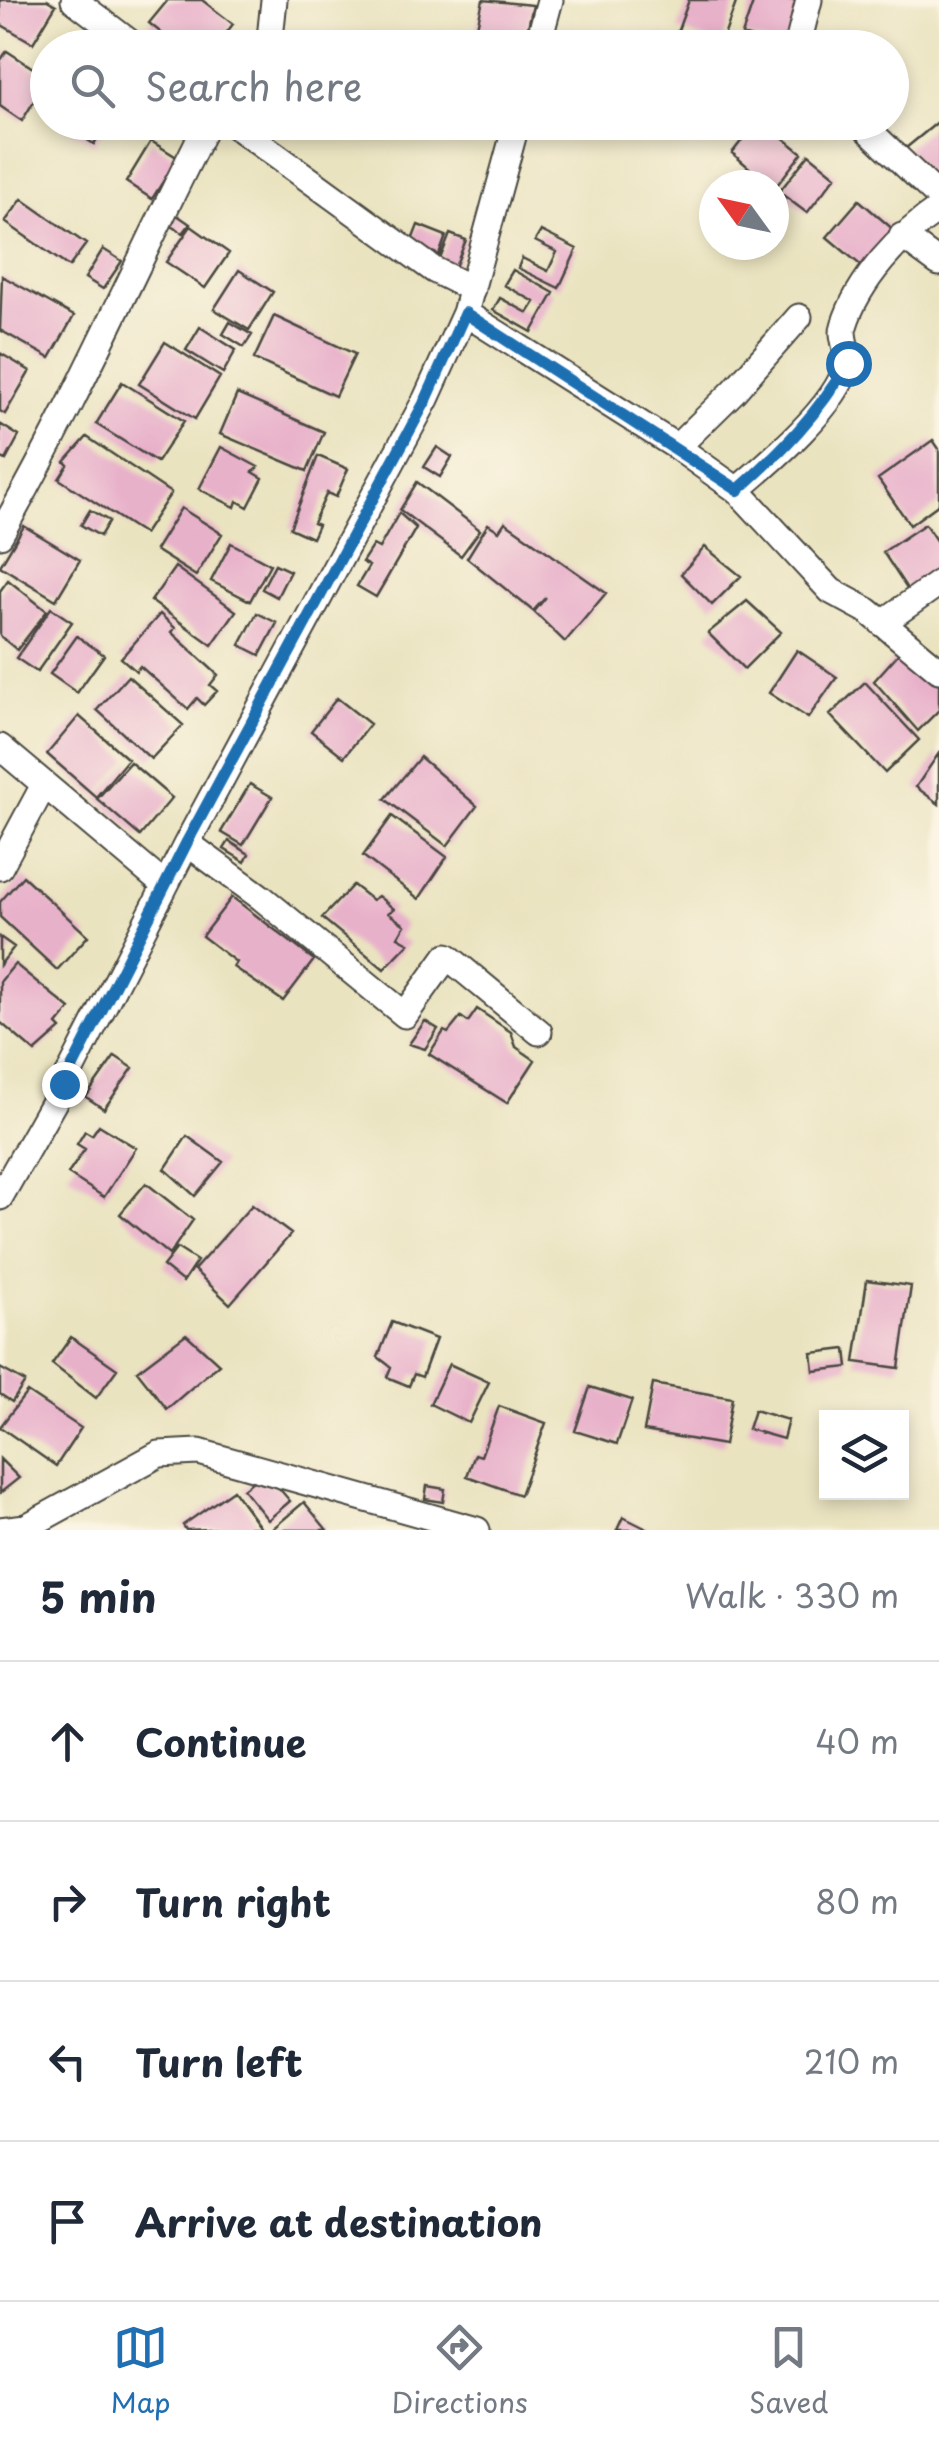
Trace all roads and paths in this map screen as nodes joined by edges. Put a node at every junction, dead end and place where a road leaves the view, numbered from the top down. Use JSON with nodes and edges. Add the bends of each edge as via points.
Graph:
{"nodes":[{"id":1,"x":74,"y":0,"type":"edge"},
{"id":2,"x":274,"y":0,"type":"edge"},
{"id":3,"x":550,"y":0,"type":"edge"},
{"id":4,"x":809,"y":0,"type":"edge"},
{"id":5,"x":113,"y":30,"type":"edge"},
{"id":6,"x":271,"y":30,"type":"edge"},
{"id":7,"x":542,"y":30,"type":"edge"},
{"id":8,"x":802,"y":30,"type":"edge"},
{"id":9,"x":199,"y":140,"type":"edge"},
{"id":10,"x":269,"y":140,"type":"edge"},
{"id":11,"x":512,"y":140,"type":"edge"},
{"id":12,"x":879,"y":140,"type":"edge"},
{"id":13,"x":939,"y":196,"type":"edge"},
{"id":14,"x":939,"y":209,"type":"edge"},
{"id":15,"x":902,"y":236,"type":"junction"},
{"id":16,"x":939,"y":262,"type":"edge"},
{"id":17,"x":468,"y":301,"type":"junction"},
{"id":18,"x":799,"y":316,"type":"dead end"},
{"id":19,"x":677,"y":447,"type":"junction"},
{"id":20,"x":738,"y":490,"type":"junction"},
{"id":21,"x":0,"y":534,"type":"edge"},
{"id":22,"x":939,"y":583,"type":"edge"},
{"id":23,"x":882,"y":623,"type":"junction"},
{"id":24,"x":939,"y":670,"type":"edge"},
{"id":25,"x":0,"y":748,"type":"edge"},
{"id":26,"x":44,"y":785,"type":"junction"},
{"id":27,"x":187,"y":842,"type":"junction"},
{"id":28,"x":0,"y":867,"type":"edge"},
{"id":29,"x":164,"y":885,"type":"junction"},
{"id":30,"x":539,"y":1032,"type":"dead end"},
{"id":31,"x":2,"y":1189,"type":"edge"},
{"id":32,"x":27,"y":1528,"type":"edge"},
{"id":33,"x":0,"y":1530,"type":"edge"},
{"id":34,"x":477,"y":1530,"type":"edge"}],
"edges":[{"from":1,"to":5,"type":"street"},
{"from":2,"to":6,"type":"street"},
{"from":3,"to":7,"type":"street"},
{"from":4,"to":8,"type":"street"},
{"from":9,"to":21,"type":"street"},
{"from":10,"to":17,"type":"street"},
{"from":11,"to":17,"type":"street"},
{"from":12,"to":13,"type":"street"},
{"from":14,"to":15,"type":"street"},
{"from":15,"to":16,"type":"street"},
{"from":15,"to":20,"type":"street","via":[[842,329],[848,363],[824,405]]},
{"from":17,"to":19,"type":"street"},
{"from":17,"to":27,"type":"street","via":[[426,400]]},
{"from":18,"to":19,"type":"street"},
{"from":19,"to":20,"type":"street"},
{"from":20,"to":23,"type":"street","via":[[832,591]]},
{"from":22,"to":23,"type":"street"},
{"from":23,"to":24,"type":"street"},
{"from":25,"to":26,"type":"street"},
{"from":26,"to":28,"type":"street"},
{"from":26,"to":29,"type":"street"},
{"from":27,"to":29,"type":"street"},
{"from":27,"to":30,"type":"street","via":[[405,1015],[448,956]]},
{"from":29,"to":31,"type":"street","via":[[64,1084]]},
{"from":32,"to":33,"type":"street"},
{"from":32,"to":34,"type":"street","via":[[159,1454],[199,1452]]}]}
